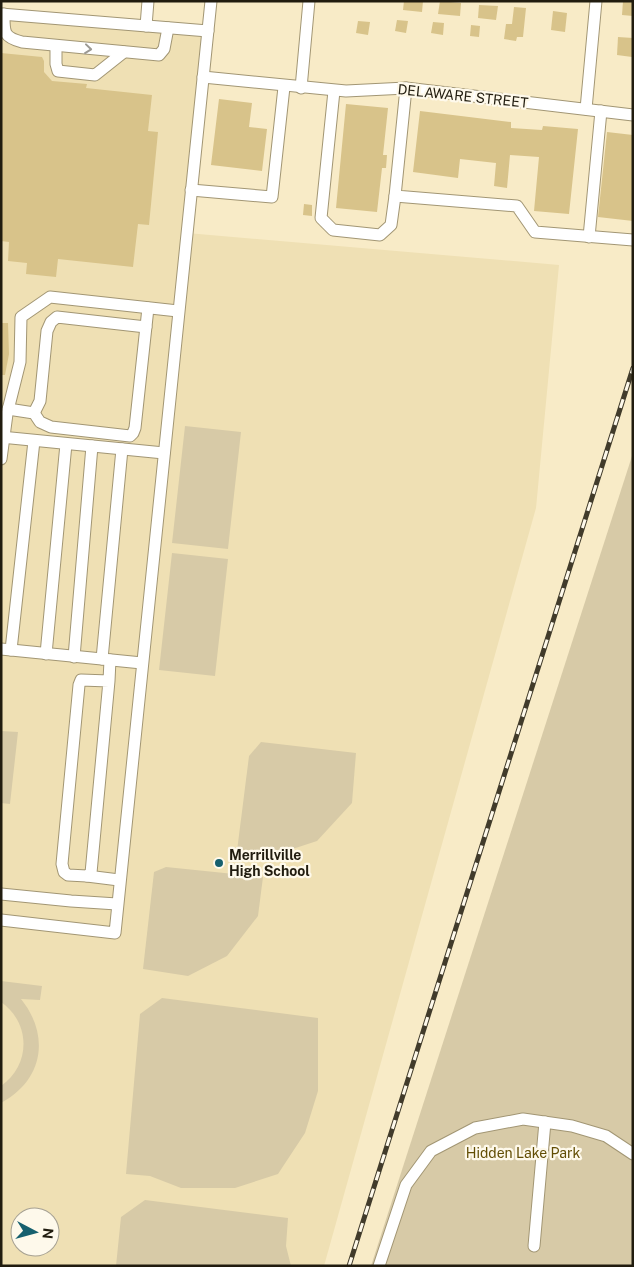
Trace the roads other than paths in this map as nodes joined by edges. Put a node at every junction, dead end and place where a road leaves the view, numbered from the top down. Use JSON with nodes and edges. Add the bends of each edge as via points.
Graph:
{"nodes":[{"id":1,"x":148,"y":1,"type":"edge"},
{"id":2,"x":211,"y":1,"type":"edge"},
{"id":3,"x":309,"y":1,"type":"edge"},
{"id":4,"x":596,"y":1,"type":"edge"},
{"id":5,"x":2,"y":14,"type":"edge"},
{"id":6,"x":146,"y":26,"type":"junction"},
{"id":7,"x":168,"y":28,"type":"junction"},
{"id":8,"x":208,"y":31,"type":"junction"},
{"id":9,"x":56,"y":46,"type":"junction"},
{"id":10,"x":124,"y":52,"type":"junction"},
{"id":11,"x":203,"y":78,"type":"junction"},
{"id":12,"x":284,"y":87,"type":"junction"},
{"id":13,"x":301,"y":88,"type":"junction"},
{"id":14,"x":406,"y":88,"type":"junction"},
{"id":15,"x":334,"y":91,"type":"junction"},
{"id":16,"x":586,"y":109,"type":"junction"},
{"id":17,"x":601,"y":111,"type":"junction"},
{"id":18,"x":633,"y":115,"type":"edge"},
{"id":19,"x":191,"y":190,"type":"junction"},
{"id":20,"x":395,"y":196,"type":"junction"},
{"id":21,"x":589,"y":236,"type":"junction"},
{"id":22,"x":633,"y":240,"type":"edge"},
{"id":23,"x":148,"y":308,"type":"junction"},
{"id":24,"x":178,"y":311,"type":"junction"},
{"id":25,"x":146,"y":327,"type":"junction"},
{"id":26,"x":8,"y":409,"type":"junction"},
{"id":27,"x":34,"y":413,"type":"junction"},
{"id":28,"x":133,"y":433,"type":"junction"},
{"id":29,"x":2,"y":437,"type":"edge"},
{"id":30,"x":34,"y":440,"type":"junction"},
{"id":31,"x":66,"y":444,"type":"junction"},
{"id":32,"x":92,"y":446,"type":"junction"},
{"id":33,"x":127,"y":450,"type":"junction"},
{"id":34,"x":164,"y":453,"type":"junction"},
{"id":35,"x":1,"y":459,"type":"edge"},
{"id":36,"x":6,"y":650,"type":"edge"},
{"id":37,"x":46,"y":654,"type":"junction"},
{"id":38,"x":74,"y":657,"type":"junction"},
{"id":39,"x":106,"y":660,"type":"junction"},
{"id":40,"x":142,"y":663,"type":"junction"},
{"id":41,"x":109,"y":681,"type":"junction"},
{"id":42,"x":87,"y":876,"type":"junction"},
{"id":43,"x":119,"y":880,"type":"junction"},
{"id":44,"x":1,"y":894,"type":"edge"},
{"id":45,"x":117,"y":904,"type":"junction"},
{"id":46,"x":1,"y":920,"type":"edge"},
{"id":47,"x":545,"y":1122,"type":"junction"},
{"id":48,"x":633,"y":1154,"type":"edge"},
{"id":49,"x":534,"y":1246,"type":"dead end"},
{"id":50,"x":379,"y":1266,"type":"edge"}],
"edges":[{"from":1,"to":6,"type":"street"},
{"from":2,"to":8,"type":"street"},
{"from":3,"to":13,"type":"street"},
{"from":4,"to":16,"type":"street"},
{"from":5,"to":6,"type":"street"},
{"from":5,"to":9,"type":"street","via":[[6,35],[10,39]]},
{"from":6,"to":7,"type":"street"},
{"from":7,"to":8,"type":"street"},
{"from":7,"to":10,"type":"street","via":[[164,49],[159,55]]},
{"from":8,"to":11,"type":"street"},
{"from":9,"to":10,"type":"street","one_way":true},
{"from":9,"to":10,"type":"street","via":[[58,71],[95,75]]},
{"from":11,"to":12,"type":"street","name":"DELAWARE STREET"},
{"from":11,"to":19,"type":"street"},
{"from":12,"to":13,"type":"street","name":"DELAWARE STREET"},
{"from":12,"to":19,"type":"street","via":[[272,197]]},
{"from":13,"to":15,"type":"street","name":"DELAWARE STREET"},
{"from":14,"to":15,"type":"street","name":"DELAWARE STREET"},
{"from":14,"to":16,"type":"street","name":"DELAWARE STREET"},
{"from":14,"to":20,"type":"street"},
{"from":15,"to":20,"type":"street","via":[[321,218],[333,230],[380,235],[391,225]]},
{"from":16,"to":17,"type":"street","name":"DELAWARE STREET"},
{"from":17,"to":18,"type":"street","name":"DELAWARE STREET"},
{"from":17,"to":21,"type":"street"},
{"from":19,"to":24,"type":"street"},
{"from":20,"to":21,"type":"street","via":[[517,206],[535,232]]},
{"from":21,"to":22,"type":"street"},
{"from":23,"to":24,"type":"street"},
{"from":23,"to":25,"type":"street"},
{"from":23,"to":26,"type":"street","via":[[50,297],[21,317],[20,362]]},
{"from":24,"to":34,"type":"street"},
{"from":25,"to":27,"type":"street","via":[[57,317],[47,331],[40,401]]},
{"from":25,"to":28,"type":"street"},
{"from":26,"to":27,"type":"street"},
{"from":26,"to":29,"type":"street"},
{"from":27,"to":28,"type":"street","via":[[40,422],[52,428],[130,436]]},
{"from":28,"to":33,"type":"street"},
{"from":29,"to":30,"type":"street"},
{"from":29,"to":35,"type":"street"},
{"from":30,"to":31,"type":"street"},
{"from":30,"to":36,"type":"street"},
{"from":31,"to":32,"type":"street"},
{"from":31,"to":37,"type":"street"},
{"from":32,"to":33,"type":"street"},
{"from":32,"to":38,"type":"street"},
{"from":33,"to":34,"type":"street"},
{"from":33,"to":39,"type":"street"},
{"from":34,"to":40,"type":"street"},
{"from":36,"to":37,"type":"street"},
{"from":37,"to":38,"type":"street"},
{"from":38,"to":39,"type":"street"},
{"from":39,"to":40,"type":"street"},
{"from":39,"to":41,"type":"street"},
{"from":40,"to":43,"type":"street"},
{"from":41,"to":42,"type":"street","via":[[91,873]]},
{"from":41,"to":42,"type":"street","via":[[81,680],[79,685],[62,864],[68,874]]},
{"from":42,"to":43,"type":"street"},
{"from":43,"to":45,"type":"street"},
{"from":44,"to":45,"type":"street"},
{"from":45,"to":46,"type":"street","via":[[115,933]]},
{"from":47,"to":48,"type":"street","via":[[606,1136]]},
{"from":47,"to":49,"type":"street"},
{"from":47,"to":50,"type":"street","via":[[523,1120],[475,1128],[431,1151],[406,1185]]}]}
